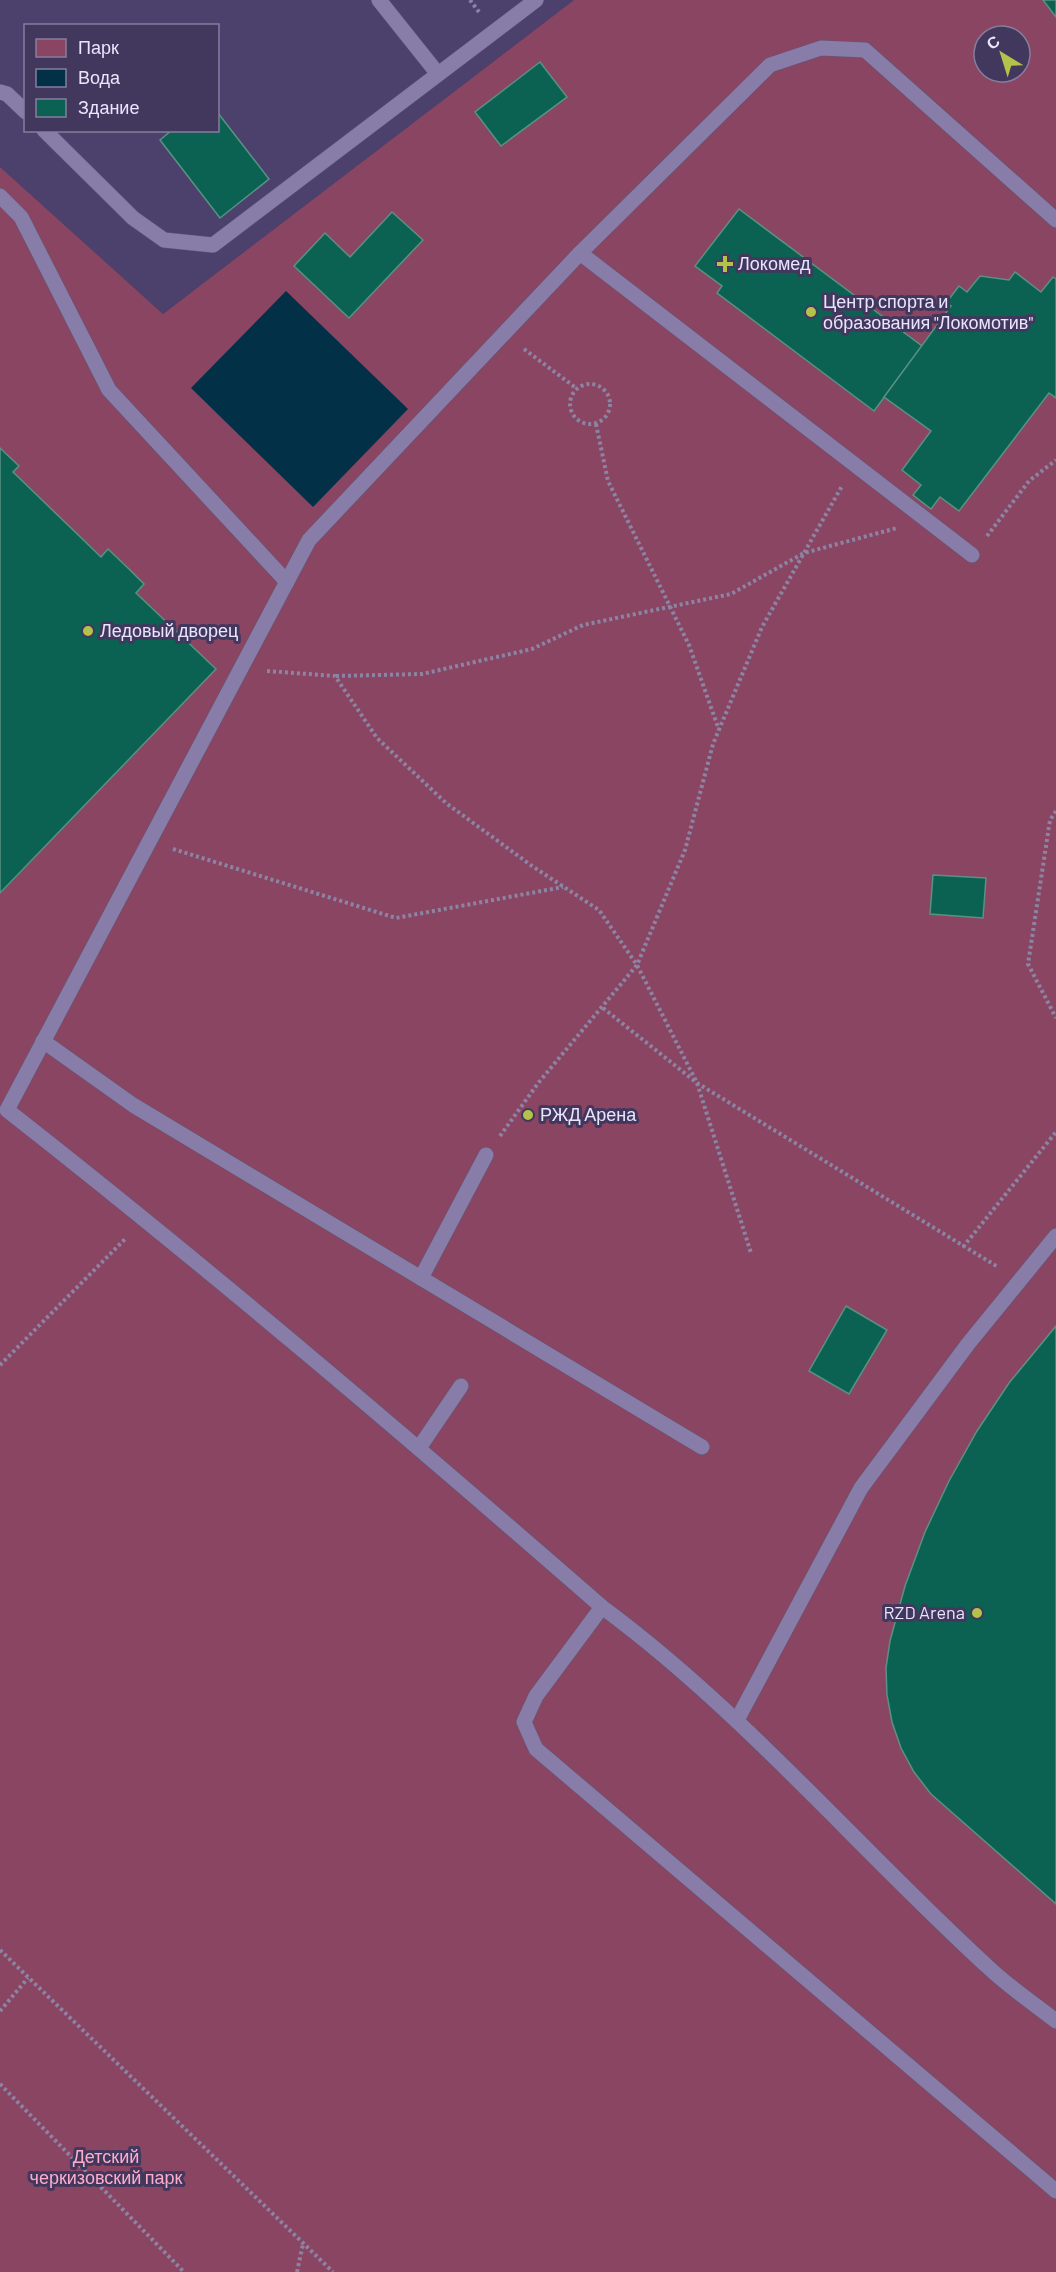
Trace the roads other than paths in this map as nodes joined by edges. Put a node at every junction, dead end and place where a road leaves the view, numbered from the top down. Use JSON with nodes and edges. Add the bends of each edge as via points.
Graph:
{"nodes":[{"id":1,"x":379,"y":0,"type":"edge"},
{"id":2,"x":536,"y":0,"type":"edge"},
{"id":3,"x":438,"y":74,"type":"junction"},
{"id":4,"x":0,"y":92,"type":"edge"},
{"id":5,"x":24,"y":110,"type":"edge"},
{"id":6,"x":46,"y":132,"type":"edge"},
{"id":7,"x":0,"y":196,"type":"edge"},
{"id":8,"x":1056,"y":220,"type":"edge"},
{"id":9,"x":580,"y":253,"type":"junction"},
{"id":10,"x":972,"y":555,"type":"road end"},
{"id":11,"x":287,"y":582,"type":"junction"},
{"id":12,"x":43,"y":1041,"type":"junction"},
{"id":13,"x":4,"y":1107,"type":"edge"},
{"id":14,"x":486,"y":1155,"type":"road end"},
{"id":15,"x":1056,"y":1236,"type":"edge"},
{"id":16,"x":422,"y":1278,"type":"junction"},
{"id":17,"x":461,"y":1386,"type":"dead end"},
{"id":18,"x":702,"y":1447,"type":"dead end"},
{"id":19,"x":420,"y":1448,"type":"junction"},
{"id":20,"x":602,"y":1606,"type":"junction"},
{"id":21,"x":737,"y":1720,"type":"junction"},
{"id":22,"x":1056,"y":2020,"type":"edge"},
{"id":23,"x":1056,"y":2191,"type":"edge"}],
"edges":[{"from":1,"to":3,"type":"lane"},
{"from":2,"to":3,"type":"lane"},
{"from":3,"to":6,"type":"lane","via":[[213,245],[164,240],[133,218]]},
{"from":4,"to":5,"type":"lane"},
{"from":7,"to":11,"type":"lane","via":[[21,217],[109,390]]},
{"from":8,"to":9,"type":"lane","via":[[865,50],[820,48],[770,66]]},
{"from":9,"to":10,"type":"lane"},
{"from":9,"to":11,"type":"lane","via":[[309,540]]},
{"from":11,"to":12,"type":"lane"},
{"from":12,"to":13,"type":"lane"},
{"from":12,"to":16,"type":"lane","via":[[133,1105]]},
{"from":13,"to":19,"type":"lane","via":[[145,1218]]},
{"from":14,"to":16,"type":"lane"},
{"from":15,"to":21,"type":"lane","via":[[968,1344],[861,1488]]},
{"from":16,"to":18,"type":"lane"},
{"from":17,"to":19,"type":"lane"},
{"from":19,"to":20,"type":"lane"},
{"from":20,"to":21,"type":"lane"},
{"from":20,"to":23,"type":"lane","via":[[536,1696],[528,1713],[524,1722],[536,1749]]},
{"from":21,"to":22,"type":"lane","via":[[989,1969]]}]}
